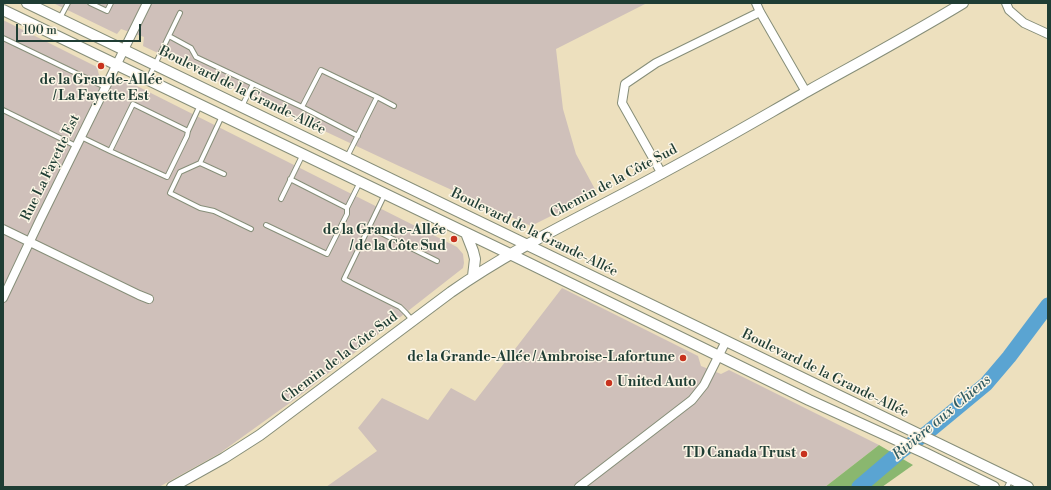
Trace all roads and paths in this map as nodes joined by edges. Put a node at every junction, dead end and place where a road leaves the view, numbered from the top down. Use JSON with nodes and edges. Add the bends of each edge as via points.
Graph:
{"nodes":[{"id":1,"x":27,"y":3,"type":"edge"},
{"id":2,"x":68,"y":3,"type":"edge"},
{"id":3,"x":90,"y":3,"type":"edge"},
{"id":4,"x":111,"y":3,"type":"edge"},
{"id":5,"x":146,"y":3,"type":"edge"},
{"id":6,"x":756,"y":3,"type":"edge"},
{"id":7,"x":963,"y":3,"type":"edge"},
{"id":8,"x":1006,"y":3,"type":"edge"},
{"id":9,"x":3,"y":10,"type":"edge"},
{"id":10,"x":760,"y":12,"type":"junction"},
{"id":11,"x":180,"y":13,"type":"dead end"},
{"id":12,"x":60,"y":19,"type":"junction"},
{"id":13,"x":1048,"y":34,"type":"edge"},
{"id":14,"x":169,"y":36,"type":"junction"},
{"id":15,"x":3,"y":38,"type":"edge"},
{"id":16,"x":124,"y":50,"type":"junction"},
{"id":17,"x":117,"y":64,"type":"junction"},
{"id":18,"x":155,"y":65,"type":"junction"},
{"id":19,"x":148,"y":79,"type":"junction"},
{"id":20,"x":253,"y":84,"type":"junction"},
{"id":21,"x":105,"y":88,"type":"junction"},
{"id":22,"x":806,"y":92,"type":"junction"},
{"id":23,"x":377,"y":97,"type":"junction"},
{"id":24,"x":200,"y":105,"type":"junction"},
{"id":25,"x":394,"y":106,"type":"dead end"},
{"id":26,"x":242,"y":107,"type":"junction"},
{"id":27,"x":302,"y":107,"type":"junction"},
{"id":28,"x":3,"y":110,"type":"edge"},
{"id":29,"x":222,"y":116,"type":"junction"},
{"id":30,"x":188,"y":130,"type":"junction"},
{"id":31,"x":358,"y":136,"type":"junction"},
{"id":32,"x":81,"y":137,"type":"junction"},
{"id":33,"x":76,"y":146,"type":"junction"},
{"id":34,"x":110,"y":151,"type":"junction"},
{"id":35,"x":303,"y":154,"type":"junction"},
{"id":36,"x":347,"y":158,"type":"junction"},
{"id":37,"x":200,"y":163,"type":"junction"},
{"id":38,"x":224,"y":174,"type":"dead end"},
{"id":39,"x":662,"y":174,"type":"junction"},
{"id":40,"x":290,"y":179,"type":"junction"},
{"id":41,"x":360,"y":182,"type":"junction"},
{"id":42,"x":385,"y":194,"type":"junction"},
{"id":43,"x":281,"y":199,"type":"dead end"},
{"id":44,"x":347,"y":208,"type":"junction"},
{"id":45,"x":266,"y":224,"type":"dead end"},
{"id":46,"x":369,"y":227,"type":"junction"},
{"id":47,"x":3,"y":229,"type":"edge"},
{"id":48,"x":251,"y":229,"type":"dead end"},
{"id":49,"x":466,"y":233,"type":"junction"},
{"id":50,"x":30,"y":242,"type":"junction"},
{"id":51,"x":526,"y":244,"type":"junction"},
{"id":52,"x":510,"y":254,"type":"junction"},
{"id":53,"x":437,"y":261,"type":"dead end"},
{"id":54,"x":473,"y":276,"type":"junction"},
{"id":55,"x":3,"y":298,"type":"edge"},
{"id":56,"x":149,"y":299,"type":"dead end"},
{"id":57,"x":413,"y":321,"type":"junction"},
{"id":58,"x":726,"y":341,"type":"junction"},
{"id":59,"x":719,"y":356,"type":"junction"},
{"id":60,"x":917,"y":434,"type":"junction"},
{"id":61,"x":913,"y":448,"type":"junction"},
{"id":62,"x":1009,"y":483,"type":"edge"},
{"id":63,"x":172,"y":487,"type":"edge"},
{"id":64,"x":579,"y":487,"type":"edge"},
{"id":65,"x":994,"y":487,"type":"edge"},
{"id":66,"x":1028,"y":487,"type":"edge"}],
"edges":[{"from":1,"to":12,"type":"street","name":"Boulevard de la Grande-Allée"},
{"from":2,"to":12,"type":"lane"},
{"from":3,"to":4,"type":"lane","via":[[107,11]]},
{"from":5,"to":16,"type":"street","name":"Rue La Fayette Est"},
{"from":6,"to":10,"type":"street"},
{"from":7,"to":22,"type":"street","name":"Chemin de la Côte Sud"},
{"from":8,"to":13,"type":"street","via":[[1009,10],[1024,23]]},
{"from":9,"to":17,"type":"street","name":"Boulevard de la Grande-Allée"},
{"from":10,"to":22,"type":"street"},
{"from":10,"to":39,"type":"street","via":[[656,63],[625,84],[622,103]]},
{"from":11,"to":14,"type":"lane"},
{"from":12,"to":16,"type":"street","name":"Boulevard de la Grande-Allée"},
{"from":14,"to":18,"type":"lane"},
{"from":14,"to":20,"type":"lane","via":[[191,48],[196,57]]},
{"from":15,"to":21,"type":"lane"},
{"from":16,"to":17,"type":"street","name":"Rue La Fayette Est"},
{"from":16,"to":18,"type":"street","name":"Boulevard de la Grande-Allée"},
{"from":17,"to":19,"type":"street","name":"Boulevard de la Grande-Allée"},
{"from":17,"to":21,"type":"street","name":"Rue La Fayette Est"},
{"from":18,"to":19,"type":"lane"},
{"from":18,"to":26,"type":"street","name":"Boulevard de la Grande-Allée"},
{"from":19,"to":24,"type":"street","name":"Boulevard de la Grande-Allée"},
{"from":20,"to":26,"type":"lane"},
{"from":20,"to":27,"type":"lane"},
{"from":21,"to":32,"type":"street","name":"Rue La Fayette Est"},
{"from":22,"to":39,"type":"street","name":"Chemin de la Côte Sud"},
{"from":23,"to":25,"type":"lane"},
{"from":23,"to":27,"type":"lane","via":[[321,70]]},
{"from":23,"to":31,"type":"lane"},
{"from":24,"to":29,"type":"street","name":"Boulevard de la Grande-Allée"},
{"from":24,"to":30,"type":"lane"},
{"from":26,"to":36,"type":"street","name":"Boulevard de la Grande-Allée"},
{"from":27,"to":31,"type":"lane"},
{"from":28,"to":33,"type":"lane"},
{"from":29,"to":35,"type":"street","name":"Boulevard de la Grande-Allée"},
{"from":29,"to":37,"type":"lane"},
{"from":30,"to":34,"type":"lane","via":[[133,104]]},
{"from":30,"to":34,"type":"lane","via":[[167,177]]},
{"from":31,"to":36,"type":"lane"},
{"from":32,"to":33,"type":"street","name":"Rue La Fayette Est"},
{"from":32,"to":34,"type":"lane"},
{"from":33,"to":50,"type":"street","name":"Rue La Fayette Est"},
{"from":35,"to":40,"type":"lane"},
{"from":35,"to":41,"type":"street","name":"Boulevard de la Grande-Allée"},
{"from":36,"to":51,"type":"street","name":"Boulevard de la Grande-Allée"},
{"from":37,"to":38,"type":"lane"},
{"from":37,"to":48,"type":"lane","via":[[180,172],[170,193]]},
{"from":39,"to":51,"type":"street","name":"Chemin de la Côte Sud"},
{"from":40,"to":43,"type":"lane"},
{"from":40,"to":44,"type":"lane"},
{"from":41,"to":42,"type":"street","name":"Boulevard de la Grande-Allée"},
{"from":41,"to":44,"type":"lane"},
{"from":42,"to":46,"type":"lane"},
{"from":42,"to":49,"type":"street","name":"Boulevard de la Grande-Allée"},
{"from":44,"to":45,"type":"lane","via":[[347,214],[327,254]]},
{"from":46,"to":53,"type":"lane"},
{"from":46,"to":57,"type":"lane","via":[[344,279],[400,307]]},
{"from":47,"to":50,"type":"street"},
{"from":49,"to":52,"type":"street","name":"Boulevard de la Grande-Allée"},
{"from":49,"to":54,"type":"street","via":[[475,259]]},
{"from":50,"to":55,"type":"street","name":"Rue La Fayette Est"},
{"from":50,"to":56,"type":"street"},
{"from":51,"to":52,"type":"street","name":"Chemin de la Côte Sud"},
{"from":51,"to":58,"type":"street","name":"Boulevard de la Grande-Allée"},
{"from":52,"to":54,"type":"street","name":"Chemin de la Côte Sud"},
{"from":52,"to":59,"type":"street","name":"Boulevard de la Grande-Allée"},
{"from":54,"to":57,"type":"street","name":"Chemin de la Côte Sud"},
{"from":57,"to":63,"type":"street","name":"Chemin de la Côte Sud","via":[[260,435]]},
{"from":58,"to":59,"type":"street"},
{"from":58,"to":60,"type":"street","name":"Boulevard de la Grande-Allée"},
{"from":59,"to":61,"type":"street","name":"Boulevard de la Grande-Allée"},
{"from":59,"to":64,"type":"street","via":[[692,400]]},
{"from":60,"to":61,"type":"street"},
{"from":60,"to":62,"type":"street","name":"Boulevard de la Grande-Allée"},
{"from":61,"to":65,"type":"street","name":"Boulevard de la Grande-Allée"},
{"from":62,"to":66,"type":"street","name":"Boulevard de la Grande-Allée"}]}
